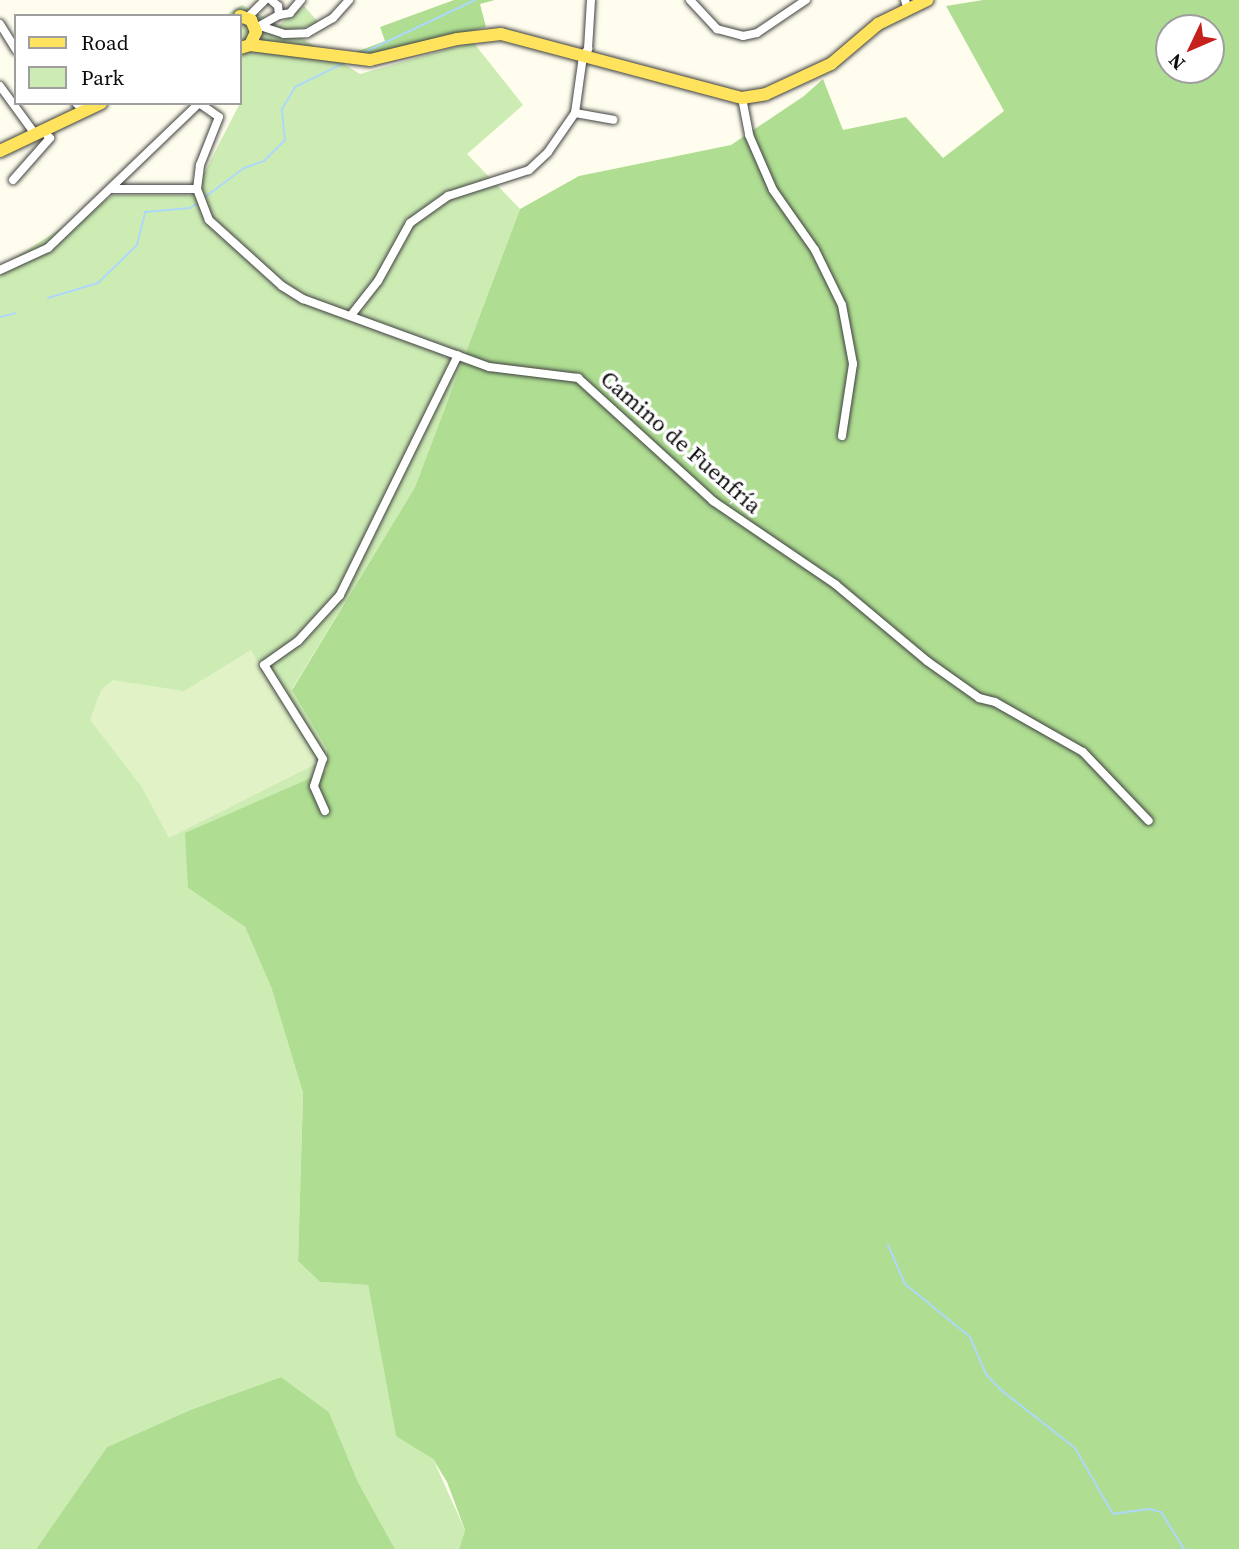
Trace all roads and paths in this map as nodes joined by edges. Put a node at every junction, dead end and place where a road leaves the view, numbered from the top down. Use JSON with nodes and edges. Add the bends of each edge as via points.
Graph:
{"nodes":[{"id":1,"x":265,"y":0,"type":"edge"},
{"id":2,"x":272,"y":0,"type":"edge"},
{"id":3,"x":301,"y":0,"type":"edge"},
{"id":4,"x":349,"y":0,"type":"edge"},
{"id":5,"x":591,"y":0,"type":"edge"},
{"id":6,"x":690,"y":0,"type":"edge"},
{"id":7,"x":806,"y":0,"type":"edge"},
{"id":8,"x":927,"y":0,"type":"edge"},
{"id":9,"x":906,"y":3,"type":"edge"},
{"id":10,"x":243,"y":17,"type":"edge"},
{"id":11,"x":277,"y":17,"type":"junction"},
{"id":12,"x":0,"y":24,"type":"edge"},
{"id":13,"x":278,"y":31,"type":"junction"},
{"id":14,"x":252,"y":37,"type":"edge"},
{"id":15,"x":14,"y":47,"type":"edge"},
{"id":16,"x":583,"y":56,"type":"junction"},
{"id":17,"x":0,"y":86,"type":"edge"},
{"id":18,"x":742,"y":98,"type":"junction"},
{"id":19,"x":14,"y":103,"type":"edge"},
{"id":20,"x":16,"y":105,"type":"edge"},
{"id":21,"x":197,"y":105,"type":"edge"},
{"id":22,"x":203,"y":105,"type":"edge"},
{"id":23,"x":80,"y":107,"type":"edge"},
{"id":24,"x":575,"y":113,"type":"junction"},
{"id":25,"x":613,"y":120,"type":"dead end"},
{"id":26,"x":39,"y":132,"type":"junction"},
{"id":27,"x":0,"y":151,"type":"edge"},
{"id":28,"x":13,"y":180,"type":"dead end"},
{"id":29,"x":113,"y":189,"type":"junction"},
{"id":30,"x":200,"y":196,"type":"junction"},
{"id":31,"x":0,"y":270,"type":"edge"},
{"id":32,"x":352,"y":314,"type":"junction"},
{"id":33,"x":458,"y":355,"type":"junction"},
{"id":34,"x":842,"y":436,"type":"dead end"},
{"id":35,"x":325,"y":811,"type":"dead end"},
{"id":36,"x":1149,"y":821,"type":"dead end"}],
"edges":[{"from":1,"to":10,"type":"street"},
{"from":2,"to":11,"type":"street"},
{"from":3,"to":11,"type":"street","via":[[290,13]]},
{"from":4,"to":13,"type":"street","via":[[316,29],[297,35]]},
{"from":5,"to":16,"type":"street","via":[[588,49]]},
{"from":6,"to":7,"type":"street","via":[[717,29],[743,36],[757,33]]},
{"from":8,"to":9,"type":"main road"},
{"from":9,"to":18,"type":"main road","via":[[831,64],[766,94]]},
{"from":10,"to":14,"type":"main road"},
{"from":11,"to":13,"type":"street"},
{"from":11,"to":14,"type":"street"},
{"from":12,"to":15,"type":"street"},
{"from":13,"to":14,"type":"street"},
{"from":14,"to":16,"type":"main road","via":[[277,49],[370,60],[486,34]]},
{"from":16,"to":18,"type":"main road"},
{"from":16,"to":24,"type":"street"},
{"from":17,"to":19,"type":"street"},
{"from":18,"to":34,"type":"street","via":[[749,135],[773,190],[816,250],[842,305],[853,364]]},
{"from":20,"to":26,"type":"street"},
{"from":21,"to":29,"type":"street"},
{"from":22,"to":30,"type":"street","via":[[217,113]]},
{"from":23,"to":26,"type":"main road"},
{"from":24,"to":25,"type":"street"},
{"from":24,"to":32,"type":"street","via":[[529,170],[448,196],[410,223],[378,281]]},
{"from":26,"to":27,"type":"main road"},
{"from":26,"to":28,"type":"street","via":[[50,138]]},
{"from":29,"to":30,"type":"street"},
{"from":29,"to":31,"type":"street","via":[[48,248]]},
{"from":30,"to":32,"type":"street","name":"Camino de Fuenfría","via":[[225,238],[282,286],[303,299]]},
{"from":32,"to":33,"type":"street","name":"Camino de Fuenfría"},
{"from":33,"to":35,"type":"street","via":[[340,595],[298,640],[264,665],[323,759],[314,786]]},
{"from":33,"to":36,"type":"street","name":"Camino de Fuenfría","via":[[489,367],[578,378],[713,501],[835,584],[979,698],[995,702],[1083,752]]}]}
